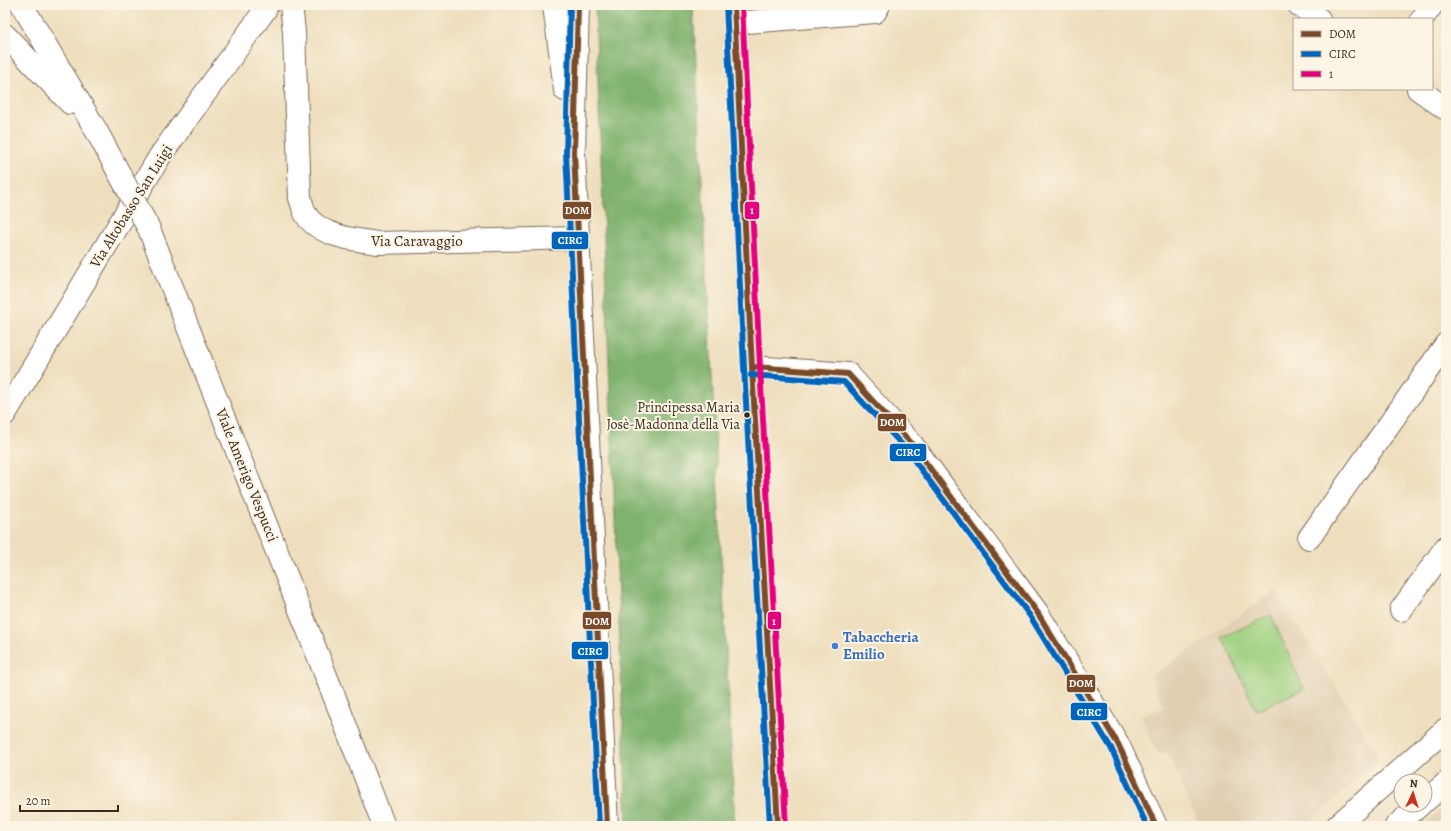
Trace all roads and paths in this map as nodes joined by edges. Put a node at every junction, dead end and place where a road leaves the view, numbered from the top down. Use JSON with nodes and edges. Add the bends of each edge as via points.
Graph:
{"nodes":[{"id":1,"x":267,"y":5,"type":"edge"},
{"id":2,"x":291,"y":5,"type":"edge"},
{"id":3,"x":554,"y":5,"type":"edge"},
{"id":4,"x":578,"y":5,"type":"edge"},
{"id":5,"x":879,"y":5,"type":"edge"},
{"id":6,"x":1299,"y":5,"type":"edge"},
{"id":7,"x":1432,"y":5,"type":"edge"},
{"id":8,"x":26,"y":13,"type":"edge"},
{"id":9,"x":735,"y":14,"type":"edge"},
{"id":10,"x":1318,"y":18,"type":"edge"},
{"id":11,"x":1423,"y":18,"type":"edge"},
{"id":12,"x":8,"y":38,"type":"edge"},
{"id":13,"x":1419,"y":90,"type":"edge"},
{"id":14,"x":1446,"y":109,"type":"edge"},
{"id":15,"x":96,"y":130,"type":"junction"},
{"id":16,"x":574,"y":153,"type":"junction"},
{"id":17,"x":578,"y":238,"type":"junction"},
{"id":18,"x":1446,"y":344,"type":"edge"},
{"id":19,"x":752,"y":367,"type":"junction"},
{"id":20,"x":5,"y":414,"type":"edge"},
{"id":21,"x":1309,"y":538,"type":"dead end"},
{"id":22,"x":1446,"y":548,"type":"edge"},
{"id":23,"x":1401,"y":610,"type":"dead end"},
{"id":24,"x":1446,"y":729,"type":"edge"},
{"id":25,"x":1446,"y":783,"type":"edge"},
{"id":26,"x":1433,"y":794,"type":"edge"},
{"id":27,"x":1411,"y":813,"type":"edge"},
{"id":28,"x":384,"y":826,"type":"edge"},
{"id":29,"x":607,"y":826,"type":"edge"},
{"id":30,"x":778,"y":826,"type":"edge"},
{"id":31,"x":1156,"y":826,"type":"edge"},
{"id":32,"x":1337,"y":826,"type":"edge"},
{"id":33,"x":1396,"y":826,"type":"edge"}],
"edges":[{"from":1,"to":20,"type":"street","name":"Via Altobasso San Luigi","via":[[160,156]]},
{"from":2,"to":17,"type":"street","name":"Via Caravaggio","via":[[300,198],[305,213],[314,225],[348,239],[378,243]]},
{"from":3,"to":16,"type":"street"},
{"from":4,"to":16,"type":"street"},
{"from":5,"to":9,"type":"street","via":[[875,12]]},
{"from":6,"to":10,"type":"street"},
{"from":7,"to":11,"type":"street"},
{"from":8,"to":15,"type":"street"},
{"from":9,"to":19,"type":"street"},
{"from":12,"to":15,"type":"street"},
{"from":13,"to":14,"type":"street"},
{"from":15,"to":28,"type":"street","name":"Viale Amerigo Vespucci","bridge":true,"via":[[149,229]]},
{"from":16,"to":17,"type":"street"},
{"from":17,"to":29,"type":"street"},
{"from":18,"to":21,"type":"street"},
{"from":19,"to":30,"type":"street"},
{"from":19,"to":31,"type":"street","via":[[848,374],[912,443],[1037,612],[1118,744]]},
{"from":22,"to":23,"type":"street"},
{"from":24,"to":32,"type":"street"},
{"from":25,"to":26,"type":"street"},
{"from":27,"to":33,"type":"street"}]}
